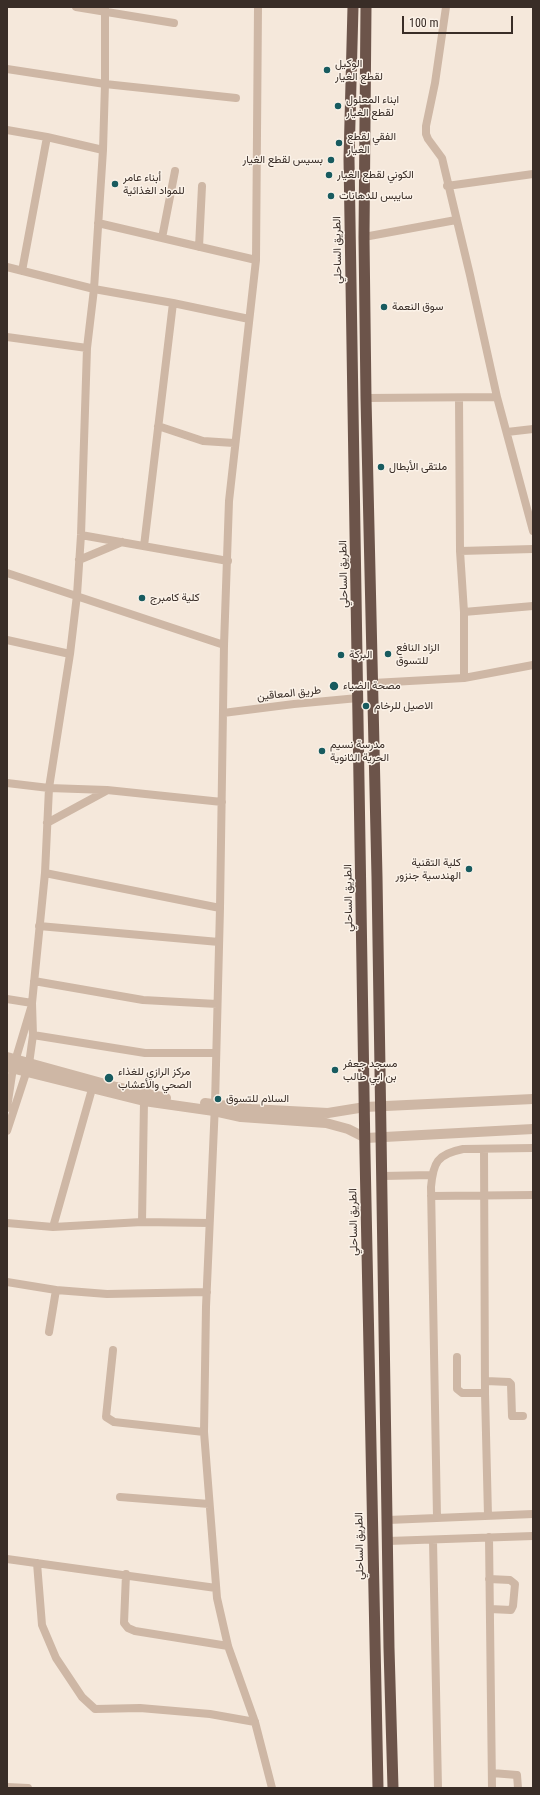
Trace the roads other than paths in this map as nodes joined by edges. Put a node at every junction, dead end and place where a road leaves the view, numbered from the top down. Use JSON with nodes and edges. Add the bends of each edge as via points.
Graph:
{"nodes":[{"id":1,"x":76,"y":7,"type":"edge"},
{"id":2,"x":258,"y":7,"type":"edge"},
{"id":3,"x":353,"y":7,"type":"edge"},
{"id":4,"x":366,"y":7,"type":"edge"},
{"id":5,"x":446,"y":7,"type":"edge"},
{"id":6,"x":105,"y":9,"type":"edge"},
{"id":7,"x":174,"y":23,"type":"dead end"},
{"id":8,"x":7,"y":69,"type":"edge"},
{"id":9,"x":105,"y":84,"type":"junction"},
{"id":10,"x":236,"y":98,"type":"dead end"},
{"id":11,"x":7,"y":130,"type":"edge"},
{"id":12,"x":47,"y":137,"type":"junction"},
{"id":13,"x":103,"y":150,"type":"junction"},
{"id":14,"x":175,"y":171,"type":"dead end"},
{"id":15,"x":533,"y":174,"type":"edge"},
{"id":16,"x":202,"y":186,"type":"dead end"},
{"id":17,"x":448,"y":186,"type":"junction"},
{"id":18,"x":456,"y":220,"type":"junction"},
{"id":19,"x":98,"y":223,"type":"junction"},
{"id":20,"x":364,"y":237,"type":"junction"},
{"id":21,"x":162,"y":238,"type":"junction"},
{"id":22,"x":199,"y":247,"type":"junction"},
{"id":23,"x":256,"y":260,"type":"junction"},
{"id":24,"x":7,"y":267,"type":"edge"},
{"id":25,"x":22,"y":271,"type":"junction"},
{"id":26,"x":94,"y":289,"type":"junction"},
{"id":27,"x":173,"y":302,"type":"junction"},
{"id":28,"x":249,"y":319,"type":"junction"},
{"id":29,"x":7,"y":337,"type":"edge"},
{"id":30,"x":87,"y":348,"type":"junction"},
{"id":31,"x":497,"y":397,"type":"junction"},
{"id":32,"x":366,"y":398,"type":"junction"},
{"id":33,"x":459,"y":398,"type":"junction"},
{"id":34,"x":158,"y":426,"type":"junction"},
{"id":35,"x":533,"y":430,"type":"edge"},
{"id":36,"x":507,"y":432,"type":"junction"},
{"id":37,"x":234,"y":443,"type":"junction"},
{"id":38,"x":530,"y":513,"type":"edge"},
{"id":39,"x":533,"y":531,"type":"edge"},
{"id":40,"x":81,"y":535,"type":"junction"},
{"id":41,"x":122,"y":542,"type":"junction"},
{"id":42,"x":144,"y":546,"type":"junction"},
{"id":43,"x":533,"y":549,"type":"edge"},
{"id":44,"x":460,"y":551,"type":"junction"},
{"id":45,"x":79,"y":560,"type":"junction"},
{"id":46,"x":228,"y":561,"type":"junction"},
{"id":47,"x":7,"y":573,"type":"edge"},
{"id":48,"x":76,"y":595,"type":"junction"},
{"id":49,"x":533,"y":606,"type":"edge"},
{"id":50,"x":464,"y":612,"type":"junction"},
{"id":51,"x":7,"y":640,"type":"edge"},
{"id":52,"x":224,"y":645,"type":"junction"},
{"id":53,"x":70,"y":654,"type":"junction"},
{"id":54,"x":533,"y":665,"type":"edge"},
{"id":55,"x":464,"y":678,"type":"junction"},
{"id":56,"x":373,"y":683,"type":"junction"},
{"id":57,"x":358,"y":698,"type":"junction"},
{"id":58,"x":223,"y":713,"type":"junction"},
{"id":59,"x":7,"y":783,"type":"edge"},
{"id":60,"x":50,"y":788,"type":"junction"},
{"id":61,"x":107,"y":790,"type":"junction"},
{"id":62,"x":222,"y":802,"type":"junction"},
{"id":63,"x":47,"y":823,"type":"junction"},
{"id":64,"x":45,"y":873,"type":"junction"},
{"id":65,"x":220,"y":908,"type":"junction"},
{"id":66,"x":39,"y":926,"type":"junction"},
{"id":67,"x":219,"y":942,"type":"junction"},
{"id":68,"x":34,"y":981,"type":"junction"},
{"id":69,"x":7,"y":999,"type":"edge"},
{"id":70,"x":32,"y":1004,"type":"junction"},
{"id":71,"x":218,"y":1004,"type":"junction"},
{"id":72,"x":33,"y":1035,"type":"junction"},
{"id":73,"x":216,"y":1053,"type":"junction"},
{"id":74,"x":11,"y":1063,"type":"edge"},
{"id":75,"x":28,"y":1068,"type":"junction"},
{"id":76,"x":92,"y":1089,"type":"junction"},
{"id":77,"x":533,"y":1099,"type":"edge"},
{"id":78,"x":144,"y":1101,"type":"junction"},
{"id":79,"x":365,"y":1107,"type":"junction"},
{"id":80,"x":382,"y":1107,"type":"junction"},
{"id":81,"x":7,"y":1108,"type":"edge"},
{"id":82,"x":214,"y":1108,"type":"junction"},
{"id":83,"x":533,"y":1129,"type":"edge"},
{"id":84,"x":7,"y":1131,"type":"edge"},
{"id":85,"x":366,"y":1138,"type":"junction"},
{"id":86,"x":382,"y":1138,"type":"junction"},
{"id":87,"x":533,"y":1148,"type":"edge"},
{"id":88,"x":484,"y":1149,"type":"junction"},
{"id":89,"x":432,"y":1175,"type":"junction"},
{"id":90,"x":383,"y":1176,"type":"junction"},
{"id":91,"x":533,"y":1195,"type":"edge"},
{"id":92,"x":431,"y":1196,"type":"junction"},
{"id":93,"x":485,"y":1196,"type":"junction"},
{"id":94,"x":142,"y":1222,"type":"junction"},
{"id":95,"x":7,"y":1223,"type":"edge"},
{"id":96,"x":209,"y":1223,"type":"junction"},
{"id":97,"x":53,"y":1226,"type":"junction"},
{"id":98,"x":7,"y":1282,"type":"edge"},
{"id":99,"x":56,"y":1290,"type":"junction"},
{"id":100,"x":207,"y":1292,"type":"junction"},
{"id":101,"x":49,"y":1332,"type":"dead end"},
{"id":102,"x":112,"y":1350,"type":"dead end"},
{"id":103,"x":457,"y":1357,"type":"dead end"},
{"id":104,"x":486,"y":1381,"type":"junction"},
{"id":105,"x":485,"y":1393,"type":"junction"},
{"id":106,"x":524,"y":1416,"type":"dead end"},
{"id":107,"x":204,"y":1432,"type":"junction"},
{"id":108,"x":120,"y":1497,"type":"dead end"},
{"id":109,"x":209,"y":1504,"type":"junction"},
{"id":110,"x":533,"y":1514,"type":"edge"},
{"id":111,"x":488,"y":1516,"type":"junction"},
{"id":112,"x":437,"y":1517,"type":"junction"},
{"id":113,"x":388,"y":1520,"type":"junction"},
{"id":114,"x":533,"y":1536,"type":"edge"},
{"id":115,"x":489,"y":1537,"type":"junction"},
{"id":116,"x":388,"y":1540,"type":"junction"},
{"id":117,"x":433,"y":1540,"type":"junction"},
{"id":118,"x":7,"y":1559,"type":"edge"},
{"id":119,"x":36,"y":1563,"type":"junction"},
{"id":120,"x":126,"y":1574,"type":"junction"},
{"id":121,"x":490,"y":1579,"type":"junction"},
{"id":122,"x":216,"y":1588,"type":"junction"},
{"id":123,"x":490,"y":1609,"type":"junction"},
{"id":124,"x":228,"y":1646,"type":"junction"},
{"id":125,"x":255,"y":1722,"type":"junction"},
{"id":126,"x":492,"y":1773,"type":"junction"},
{"id":127,"x":7,"y":1787,"type":"edge"},
{"id":128,"x":28,"y":1788,"type":"edge"},
{"id":129,"x":272,"y":1788,"type":"edge"},
{"id":130,"x":378,"y":1788,"type":"edge"},
{"id":131,"x":393,"y":1788,"type":"edge"},
{"id":132,"x":438,"y":1788,"type":"edge"},
{"id":133,"x":492,"y":1788,"type":"edge"},
{"id":134,"x":518,"y":1788,"type":"edge"}],
"edges":[{"from":1,"to":6,"type":"street"},
{"from":2,"to":23,"type":"street"},
{"from":3,"to":57,"type":"highway","name":"الطريق الساحلي","via":[[350,159]]},
{"from":4,"to":20,"type":"highway"},
{"from":5,"to":17,"type":"street","via":[[436,84],[426,126],[428,139],[442,158]]},
{"from":6,"to":7,"type":"street"},
{"from":6,"to":9,"type":"street"},
{"from":8,"to":9,"type":"street"},
{"from":9,"to":10,"type":"street"},
{"from":9,"to":13,"type":"street"},
{"from":11,"to":12,"type":"street"},
{"from":12,"to":13,"type":"street"},
{"from":12,"to":25,"type":"street"},
{"from":13,"to":19,"type":"street"},
{"from":14,"to":21,"type":"street"},
{"from":15,"to":17,"type":"street"},
{"from":16,"to":22,"type":"street"},
{"from":17,"to":18,"type":"street"},
{"from":18,"to":20,"type":"street"},
{"from":18,"to":31,"type":"street"},
{"from":19,"to":21,"type":"street"},
{"from":19,"to":26,"type":"street"},
{"from":20,"to":32,"type":"highway"},
{"from":21,"to":22,"type":"street"},
{"from":22,"to":23,"type":"street"},
{"from":23,"to":28,"type":"street"},
{"from":24,"to":25,"type":"street"},
{"from":25,"to":26,"type":"street"},
{"from":26,"to":27,"type":"street"},
{"from":26,"to":30,"type":"street"},
{"from":27,"to":28,"type":"street"},
{"from":27,"to":34,"type":"street"},
{"from":28,"to":37,"type":"street"},
{"from":29,"to":30,"type":"street"},
{"from":30,"to":40,"type":"street"},
{"from":31,"to":33,"type":"street"},
{"from":31,"to":36,"type":"street"},
{"from":32,"to":33,"type":"street"},
{"from":32,"to":56,"type":"highway"},
{"from":33,"to":44,"type":"street"},
{"from":34,"to":37,"type":"street","via":[[203,441]]},
{"from":34,"to":42,"type":"street"},
{"from":35,"to":36,"type":"street"},
{"from":36,"to":38,"type":"street"},
{"from":37,"to":46,"type":"street","via":[[229,501]]},
{"from":38,"to":39,"type":"street"},
{"from":40,"to":41,"type":"street"},
{"from":40,"to":45,"type":"street"},
{"from":41,"to":42,"type":"street"},
{"from":41,"to":45,"type":"street"},
{"from":42,"to":46,"type":"street"},
{"from":43,"to":44,"type":"street"},
{"from":44,"to":50,"type":"street"},
{"from":45,"to":48,"type":"street"},
{"from":46,"to":52,"type":"street"},
{"from":47,"to":48,"type":"street"},
{"from":48,"to":52,"type":"street"},
{"from":48,"to":53,"type":"street"},
{"from":49,"to":50,"type":"street"},
{"from":50,"to":55,"type":"street"},
{"from":51,"to":53,"type":"street"},
{"from":52,"to":58,"type":"street"},
{"from":53,"to":60,"type":"street"},
{"from":54,"to":55,"type":"street"},
{"from":55,"to":56,"type":"street"},
{"from":56,"to":80,"type":"highway"},
{"from":57,"to":58,"type":"street","name":"طريق المعاقين"},
{"from":57,"to":79,"type":"highway","name":"الطريق الساحلي"},
{"from":58,"to":62,"type":"street"},
{"from":59,"to":60,"type":"street"},
{"from":60,"to":61,"type":"street"},
{"from":60,"to":63,"type":"street"},
{"from":61,"to":62,"type":"street"},
{"from":61,"to":63,"type":"street"},
{"from":62,"to":65,"type":"street"},
{"from":63,"to":64,"type":"street"},
{"from":64,"to":65,"type":"street"},
{"from":64,"to":66,"type":"street"},
{"from":65,"to":67,"type":"street"},
{"from":66,"to":67,"type":"street"},
{"from":66,"to":68,"type":"street"},
{"from":67,"to":71,"type":"street"},
{"from":68,"to":70,"type":"street"},
{"from":68,"to":71,"type":"street","via":[[143,1000]]},
{"from":69,"to":70,"type":"street"},
{"from":70,"to":72,"type":"street"},
{"from":70,"to":74,"type":"street"},
{"from":71,"to":73,"type":"street"},
{"from":72,"to":73,"type":"street","via":[[145,1053]]},
{"from":72,"to":75,"type":"street"},
{"from":73,"to":82,"type":"street"},
{"from":74,"to":75,"type":"street"},
{"from":74,"to":81,"type":"street"},
{"from":75,"to":76,"type":"street"},
{"from":75,"to":82,"type":"street"},
{"from":75,"to":84,"type":"street"},
{"from":76,"to":78,"type":"street"},
{"from":76,"to":97,"type":"street"},
{"from":77,"to":80,"type":"street"},
{"from":78,"to":82,"type":"street"},
{"from":78,"to":94,"type":"street"},
{"from":79,"to":80,"type":"street"},
{"from":79,"to":82,"type":"street","via":[[328,1113]]},
{"from":79,"to":85,"type":"highway","name":"الطريق الساحلي"},
{"from":80,"to":86,"type":"highway"},
{"from":82,"to":85,"type":"street","via":[[241,1117],[326,1123],[348,1129]]},
{"from":82,"to":96,"type":"street"},
{"from":83,"to":86,"type":"street"},
{"from":85,"to":86,"type":"street"},
{"from":85,"to":130,"type":"highway","name":"الطريق الساحلي"},
{"from":86,"to":90,"type":"highway"},
{"from":87,"to":88,"type":"street"},
{"from":88,"to":89,"type":"street","via":[[463,1149],[442,1156],[433,1168]]},
{"from":88,"to":93,"type":"street"},
{"from":89,"to":90,"type":"street"},
{"from":89,"to":92,"type":"street"},
{"from":90,"to":113,"type":"highway"},
{"from":91,"to":93,"type":"street"},
{"from":92,"to":93,"type":"street"},
{"from":92,"to":112,"type":"street"},
{"from":93,"to":104,"type":"street"},
{"from":94,"to":96,"type":"street"},
{"from":94,"to":97,"type":"street"},
{"from":95,"to":97,"type":"street"},
{"from":96,"to":100,"type":"street"},
{"from":98,"to":99,"type":"street"},
{"from":99,"to":100,"type":"street","via":[[107,1294]]},
{"from":99,"to":101,"type":"street"},
{"from":100,"to":107,"type":"street"},
{"from":102,"to":107,"type":"street","via":[[106,1417],[109,1420]]},
{"from":103,"to":105,"type":"street","via":[[459,1392]]},
{"from":104,"to":105,"type":"street"},
{"from":104,"to":106,"type":"street","via":[[509,1382],[512,1416]]},
{"from":105,"to":111,"type":"street"},
{"from":107,"to":109,"type":"street"},
{"from":108,"to":109,"type":"street"},
{"from":109,"to":122,"type":"street"},
{"from":110,"to":111,"type":"street"},
{"from":111,"to":112,"type":"street"},
{"from":112,"to":113,"type":"street"},
{"from":113,"to":116,"type":"highway"},
{"from":114,"to":115,"type":"street"},
{"from":115,"to":117,"type":"street"},
{"from":115,"to":121,"type":"street"},
{"from":116,"to":117,"type":"street"},
{"from":116,"to":131,"type":"highway"},
{"from":117,"to":132,"type":"street"},
{"from":118,"to":119,"type":"street"},
{"from":119,"to":120,"type":"street"},
{"from":119,"to":125,"type":"street","via":[[42,1625],[56,1658],[82,1697],[95,1709],[140,1708],[210,1714]]},
{"from":120,"to":122,"type":"street"},
{"from":120,"to":124,"type":"street","via":[[124,1623],[128,1628]]},
{"from":121,"to":123,"type":"street"},
{"from":121,"to":123,"type":"street","via":[[510,1580],[515,1584],[511,1610]]},
{"from":122,"to":124,"type":"street"},
{"from":123,"to":126,"type":"street"},
{"from":124,"to":125,"type":"street"},
{"from":125,"to":129,"type":"street"},
{"from":126,"to":133,"type":"street"},
{"from":126,"to":134,"type":"street","via":[[517,1775]]},
{"from":127,"to":128,"type":"street"}]}
